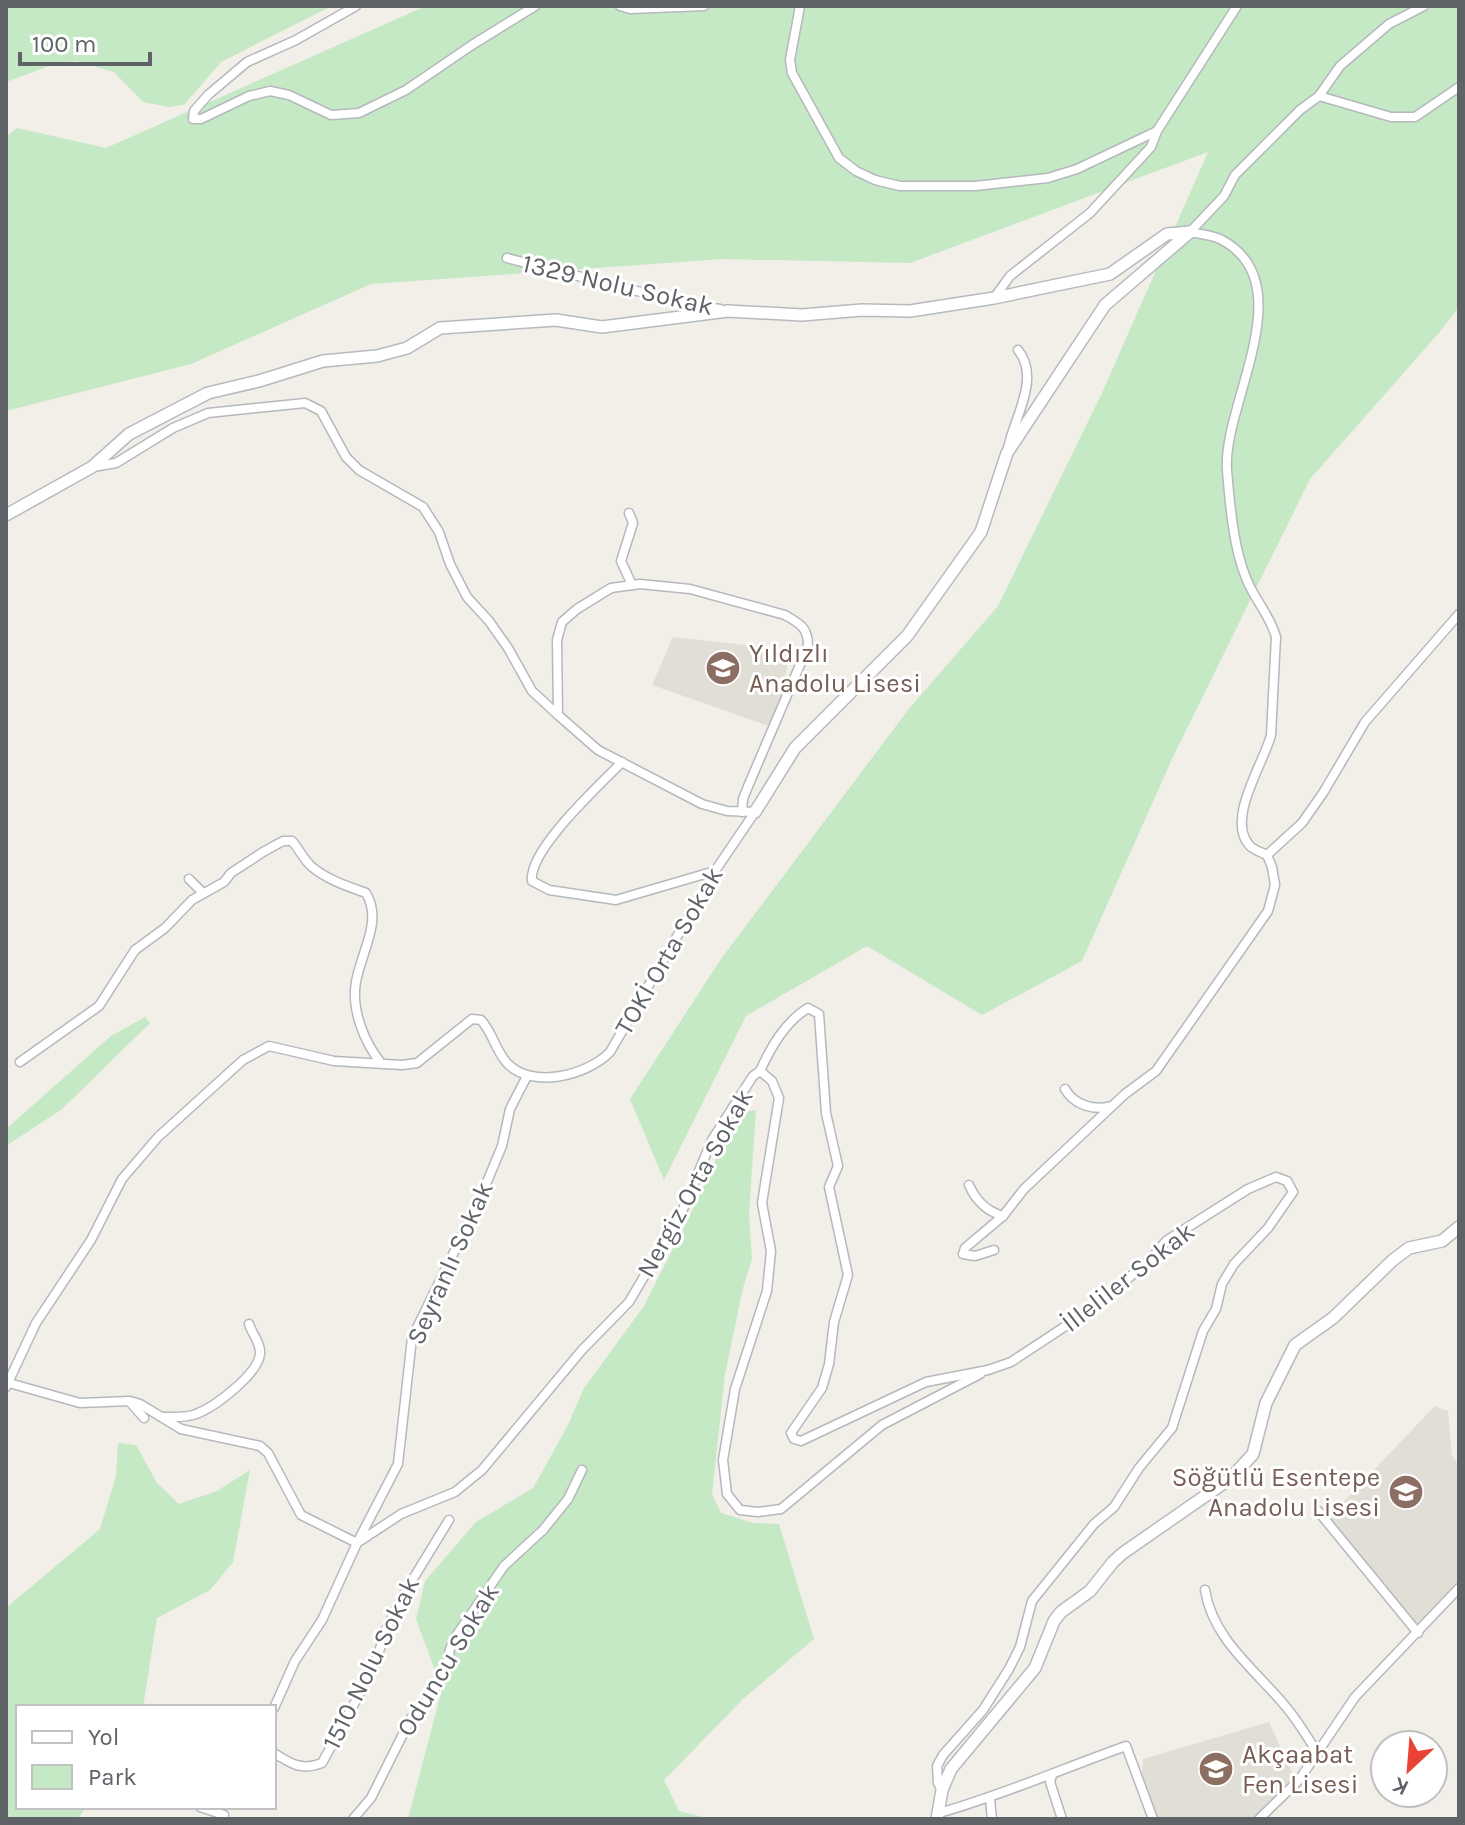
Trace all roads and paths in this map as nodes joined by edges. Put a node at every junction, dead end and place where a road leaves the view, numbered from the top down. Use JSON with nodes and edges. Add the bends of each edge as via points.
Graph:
{"nodes":[{"id":1,"x":356,"y":6,"type":"edge"},
{"id":2,"x":535,"y":6,"type":"edge"},
{"id":3,"x":620,"y":6,"type":"edge"},
{"id":4,"x":704,"y":6,"type":"edge"},
{"id":5,"x":800,"y":6,"type":"edge"},
{"id":6,"x":1237,"y":6,"type":"edge"},
{"id":7,"x":1424,"y":6,"type":"edge"},
{"id":8,"x":1459,"y":87,"type":"edge"},
{"id":9,"x":1319,"y":96,"type":"junction"},
{"id":10,"x":1157,"y":131,"type":"junction"},
{"id":11,"x":1190,"y":232,"type":"junction"},
{"id":12,"x":507,"y":258,"type":"dead end"},
{"id":13,"x":994,"y":298,"type":"junction"},
{"id":14,"x":728,"y":311,"type":"junction"},
{"id":15,"x":1018,"y":350,"type":"dead end"},
{"id":16,"x":1007,"y":453,"type":"junction"},
{"id":17,"x":92,"y":467,"type":"junction"},
{"id":18,"x":629,"y":513,"type":"dead end"},
{"id":19,"x":6,"y":515,"type":"edge"},
{"id":20,"x":632,"y":585,"type":"junction"},
{"id":21,"x":1459,"y":614,"type":"edge"},
{"id":22,"x":558,"y":715,"type":"junction"},
{"id":23,"x":622,"y":762,"type":"junction"},
{"id":24,"x":748,"y":812,"type":"junction"},
{"id":25,"x":1267,"y":855,"type":"junction"},
{"id":26,"x":715,"y":871,"type":"junction"},
{"id":27,"x":189,"y":879,"type":"dead end"},
{"id":28,"x":203,"y":893,"type":"junction"},
{"id":29,"x":20,"y":1062,"type":"dead end"},
{"id":30,"x":381,"y":1063,"type":"junction"},
{"id":31,"x":760,"y":1071,"type":"junction"},
{"id":32,"x":527,"y":1076,"type":"junction"},
{"id":33,"x":1065,"y":1089,"type":"dead end"},
{"id":34,"x":1112,"y":1106,"type":"junction"},
{"id":35,"x":969,"y":1185,"type":"dead end"},
{"id":36,"x":1003,"y":1216,"type":"junction"},
{"id":37,"x":1459,"y":1227,"type":"edge"},
{"id":38,"x":994,"y":1250,"type":"dead end"},
{"id":39,"x":249,"y":1324,"type":"dead end"},
{"id":40,"x":988,"y":1370,"type":"junction"},
{"id":41,"x":8,"y":1385,"type":"edge"},
{"id":42,"x":130,"y":1401,"type":"junction"},
{"id":43,"x":163,"y":1417,"type":"junction"},
{"id":44,"x":144,"y":1418,"type":"dead end"},
{"id":45,"x":582,"y":1470,"type":"dead end"},
{"id":46,"x":1318,"y":1511,"type":"dead end"},
{"id":47,"x":449,"y":1520,"type":"dead end"},
{"id":48,"x":357,"y":1543,"type":"junction"},
{"id":49,"x":1459,"y":1588,"type":"edge"},
{"id":50,"x":1205,"y":1590,"type":"dead end"},
{"id":51,"x":1418,"y":1633,"type":"junction"},
{"id":52,"x":275,"y":1705,"type":"edge"},
{"id":53,"x":276,"y":1754,"type":"edge"},
{"id":54,"x":1318,"y":1754,"type":"junction"},
{"id":55,"x":1053,"y":1773,"type":"junction"},
{"id":56,"x":942,"y":1790,"type":"junction"},
{"id":57,"x":990,"y":1799,"type":"junction"},
{"id":58,"x":938,"y":1816,"type":"edge"},
{"id":59,"x":353,"y":1819,"type":"edge"},
{"id":60,"x":992,"y":1819,"type":"edge"},
{"id":61,"x":1062,"y":1819,"type":"edge"},
{"id":62,"x":1153,"y":1819,"type":"edge"},
{"id":63,"x":1259,"y":1819,"type":"edge"}],
"edges":[{"from":1,"to":2,"type":"street","via":[[247,62],[208,95],[193,119],[270,91],[331,115],[359,113],[406,90]]},
{"from":3,"to":4,"type":"street"},
{"from":5,"to":10,"type":"street","via":[[792,73],[839,158],[875,180],[900,186],[975,186],[1048,178]]},
{"from":6,"to":10,"type":"street"},
{"from":7,"to":9,"type":"street","via":[[1389,24],[1340,66]]},
{"from":8,"to":9,"type":"street","via":[[1415,117],[1391,117]]},
{"from":9,"to":11,"type":"street","via":[[1235,175],[1224,196]]},
{"from":10,"to":13,"type":"street","via":[[1151,147],[1090,213],[1010,276]]},
{"from":11,"to":13,"type":"street","via":[[1167,234],[1110,274]]},
{"from":11,"to":16,"type":"street","via":[[1105,305]]},
{"from":11,"to":25,"type":"street","via":[[1219,239],[1242,256],[1257,291],[1255,345],[1227,465],[1243,570],[1276,637],[1271,735],[1242,820],[1251,848]]},
{"from":12,"to":14,"type":"street","name":"1329 Nolu Sokak"},
{"from":13,"to":14,"type":"street","via":[[910,311]]},
{"from":14,"to":17,"type":"street","via":[[602,327],[556,320],[440,328],[407,348],[323,361],[208,393],[129,434]]},
{"from":15,"to":16,"type":"street","via":[[1028,371]]},
{"from":16,"to":24,"type":"street","via":[[981,532],[907,636],[795,748]]},
{"from":17,"to":19,"type":"street"},
{"from":17,"to":22,"type":"street","via":[[116,463],[208,413],[305,403],[321,411],[359,470],[423,507],[467,597],[508,648],[532,691]]},
{"from":18,"to":20,"type":"street","via":[[633,523],[621,561]]},
{"from":20,"to":22,"type":"street","via":[[611,588],[562,622],[557,640]]},
{"from":20,"to":24,"type":"street","name":"TOKİ Orta Sokak","via":[[718,595],[785,615],[808,634],[808,646],[743,799]]},
{"from":21,"to":25,"type":"street","via":[[1365,722],[1302,823]]},
{"from":22,"to":23,"type":"street","via":[[598,750]]},
{"from":23,"to":24,"type":"street","via":[[702,804]]},
{"from":23,"to":26,"type":"street","via":[[559,828],[536,861],[532,881],[549,890],[616,900]]},
{"from":24,"to":26,"type":"street","name":"TOKİ Orta Sokak"},
{"from":25,"to":34,"type":"street","via":[[1275,885],[1268,911],[1156,1071]]},
{"from":26,"to":32,"type":"street","name":"TOKİ Orta Sokak","via":[[610,1052],[600,1062],[555,1077]]},
{"from":27,"to":28,"type":"street"},
{"from":28,"to":29,"type":"street","via":[[135,950],[99,1006]]},
{"from":28,"to":30,"type":"street","via":[[251,859],[292,841],[312,867],[366,893],[373,915],[355,984],[357,1007]]},
{"from":30,"to":32,"type":"street","via":[[417,1063],[472,1019],[488,1026],[498,1052]]},
{"from":30,"to":41,"type":"street","via":[[334,1061],[269,1046],[243,1060],[158,1137],[122,1179],[91,1240],[36,1323]]},
{"from":31,"to":40,"type":"street","name":"İlleliler Sokak","via":[[798,1014],[808,1008],[819,1014],[826,1113],[838,1166],[829,1187],[848,1275],[822,1388],[791,1433],[794,1439],[801,1441],[926,1382]]},
{"from":31,"to":40,"type":"street","name":"Nergiz Orta Sokak","via":[[772,1081],[779,1098],[762,1203],[771,1251],[767,1291],[735,1389],[723,1460],[727,1494],[740,1510],[781,1509],[882,1425]]},
{"from":31,"to":48,"type":"street","name":"Nergiz Orta Sokak","via":[[712,1140],[681,1214],[629,1302],[482,1470],[455,1492],[401,1514]]},
{"from":32,"to":48,"type":"street","name":"Seyranlı Sokak","via":[[510,1109],[502,1146],[479,1201],[412,1338],[398,1464]]},
{"from":33,"to":34,"type":"street","via":[[1088,1106]]},
{"from":34,"to":36,"type":"street","via":[[1024,1189]]},
{"from":35,"to":36,"type":"street","via":[[977,1201]]},
{"from":36,"to":38,"type":"street","via":[[963,1254]]},
{"from":37,"to":56,"type":"street","via":[[1442,1241],[1409,1248],[1295,1345],[1271,1391],[1258,1442],[1246,1465],[1123,1553],[1090,1591],[1061,1612],[1035,1668],[954,1764]]},
{"from":39,"to":43,"type":"street","via":[[260,1358],[245,1378],[197,1414]]},
{"from":40,"to":56,"type":"street","name":"İlleliler Sokak","via":[[1011,1362],[1072,1323],[1132,1276],[1166,1241],[1226,1201],[1276,1177],[1291,1186],[1282,1211],[1222,1284],[1172,1428],[1114,1507],[1032,1601],[1009,1669],[937,1766]]},
{"from":41,"to":42,"type":"street","via":[[80,1403]]},
{"from":42,"to":43,"type":"street"},
{"from":42,"to":44,"type":"street"},
{"from":43,"to":48,"type":"street","via":[[181,1429],[260,1446],[301,1515]]},
{"from":45,"to":59,"type":"street","name":"Oduncu Sokak","via":[[568,1499],[504,1566],[456,1636],[433,1692],[411,1718],[371,1798]]},
{"from":46,"to":51,"type":"street"},
{"from":47,"to":53,"type":"street","name":"1510 Nolu Sokak","via":[[405,1592],[374,1667],[322,1763],[309,1768]]},
{"from":48,"to":52,"type":"street"},
{"from":49,"to":51,"type":"street"},
{"from":50,"to":54,"type":"street","via":[[1209,1612],[1222,1633],[1287,1707]]},
{"from":51,"to":54,"type":"street","via":[[1345,1708]]},
{"from":54,"to":63,"type":"street"},
{"from":55,"to":57,"type":"street"},
{"from":55,"to":61,"type":"street","via":[[1050,1782]]},
{"from":55,"to":62,"type":"street","via":[[1126,1746]]},
{"from":56,"to":58,"type":"street"},
{"from":57,"to":58,"type":"street"},
{"from":57,"to":60,"type":"street"}]}
